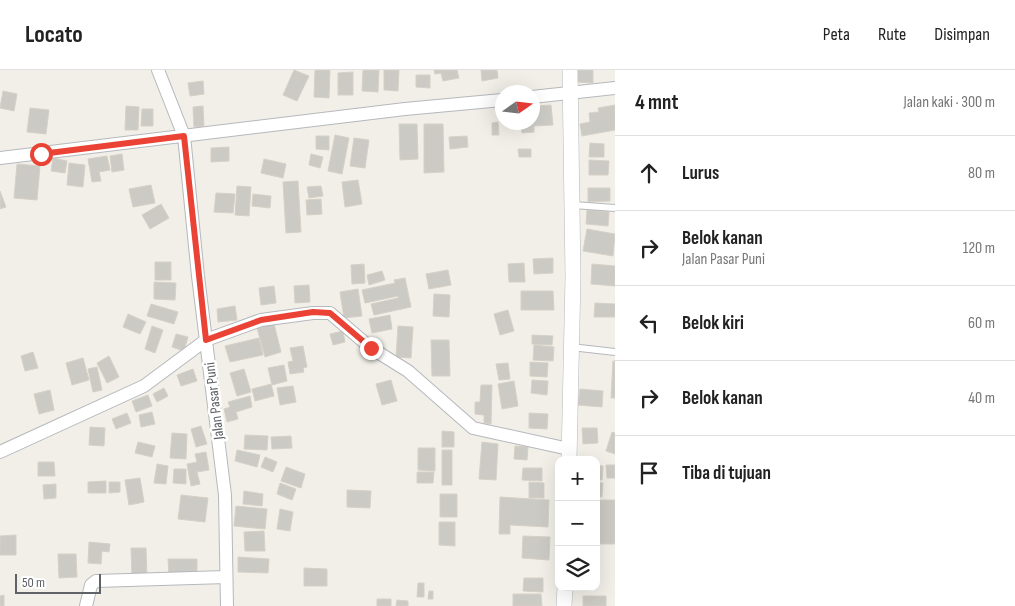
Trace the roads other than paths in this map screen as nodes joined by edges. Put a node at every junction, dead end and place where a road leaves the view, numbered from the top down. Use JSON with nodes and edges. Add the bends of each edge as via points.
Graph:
{"nodes":[{"id":1,"x":158,"y":70,"type":"edge"},
{"id":2,"x":570,"y":70,"type":"edge"},
{"id":3,"x":615,"y":88,"type":"edge"},
{"id":4,"x":570,"y":93,"type":"junction"},
{"id":5,"x":540,"y":96,"type":"edge"},
{"id":6,"x":495,"y":101,"type":"edge"},
{"id":7,"x":184,"y":136,"type":"junction"},
{"id":8,"x":0,"y":158,"type":"edge"},
{"id":9,"x":572,"y":205,"type":"junction"},
{"id":10,"x":615,"y":208,"type":"edge"},
{"id":11,"x":206,"y":340,"type":"junction"},
{"id":12,"x":571,"y":347,"type":"junction"},
{"id":13,"x":615,"y":352,"type":"edge"},
{"id":14,"x":0,"y":452,"type":"edge"},
{"id":15,"x":569,"y":454,"type":"edge"},
{"id":16,"x":226,"y":577,"type":"junction"},
{"id":17,"x":564,"y":591,"type":"edge"},
{"id":18,"x":86,"y":606,"type":"edge"},
{"id":19,"x":227,"y":606,"type":"edge"},
{"id":20,"x":564,"y":606,"type":"edge"}],
"edges":[{"from":1,"to":7,"type":"street","name":"Jalan Pasar Puni"},
{"from":2,"to":4,"type":"street"},
{"from":3,"to":4,"type":"street"},
{"from":4,"to":5,"type":"street"},
{"from":4,"to":9,"type":"street"},
{"from":6,"to":7,"type":"street"},
{"from":7,"to":8,"type":"street"},
{"from":7,"to":11,"type":"street","name":"Jalan Pasar Puni"},
{"from":9,"to":10,"type":"lane"},
{"from":9,"to":12,"type":"street"},
{"from":11,"to":14,"type":"street","via":[[144,386]]},
{"from":11,"to":15,"type":"street","via":[[261,320],[313,312],[330,313],[371,348],[408,371],[473,428]]},
{"from":11,"to":16,"type":"street","name":"Jalan Pasar Puni","via":[[225,495]]},
{"from":12,"to":13,"type":"lane"},
{"from":12,"to":15,"type":"street"},
{"from":16,"to":18,"type":"street","via":[[96,581],[91,585]]},
{"from":16,"to":19,"type":"street","name":"Jalan Pasar Puni"},
{"from":17,"to":20,"type":"street"}]}
